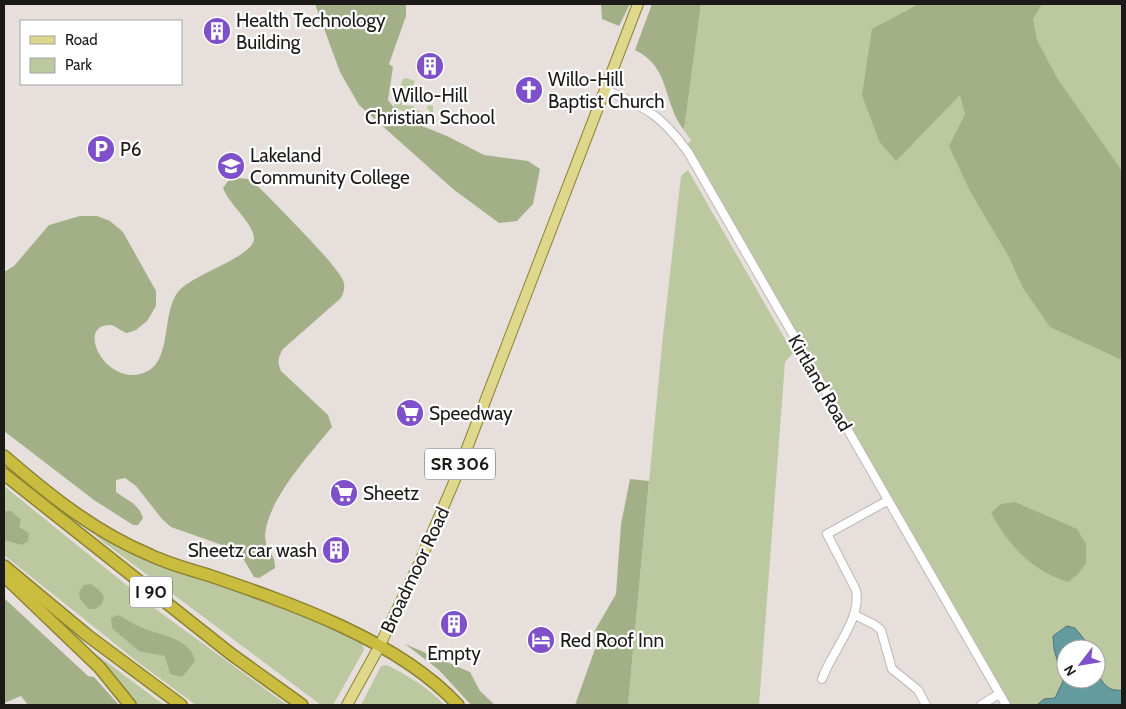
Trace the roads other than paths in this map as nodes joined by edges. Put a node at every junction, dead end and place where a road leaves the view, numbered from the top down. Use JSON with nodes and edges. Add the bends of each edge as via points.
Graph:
{"nodes":[{"id":1,"x":638,"y":4,"type":"edge"},
{"id":2,"x":606,"y":90,"type":"junction"},
{"id":3,"x":4,"y":456,"type":"edge"},
{"id":4,"x":4,"y":474,"type":"edge"},
{"id":5,"x":887,"y":500,"type":"junction"},
{"id":6,"x":4,"y":566,"type":"edge"},
{"id":7,"x":4,"y":576,"type":"edge"},
{"id":8,"x":855,"y":615,"type":"junction"},
{"id":9,"x":379,"y":647,"type":"junction"},
{"id":10,"x":822,"y":679,"type":"dead end"},
{"id":11,"x":1000,"y":694,"type":"junction"},
{"id":12,"x":349,"y":703,"type":"edge"},
{"id":13,"x":130,"y":705,"type":"edge"},
{"id":14,"x":181,"y":705,"type":"edge"},
{"id":15,"x":302,"y":705,"type":"edge"},
{"id":16,"x":458,"y":705,"type":"edge"},
{"id":17,"x":926,"y":705,"type":"edge"},
{"id":18,"x":981,"y":705,"type":"edge"},
{"id":19,"x":1006,"y":705,"type":"edge"}],
"edges":[{"from":1,"to":2,"type":"main road","number":"SR 306"},
{"from":2,"to":5,"type":"street","name":"Kirtland Road","via":[[660,119],[688,152]]},
{"from":2,"to":9,"type":"main road","name":"Broadmoor Road","number":"SR 306","via":[[454,482]]},
{"from":3,"to":9,"type":"highway","via":[[69,510],[128,545],[178,567],[327,620]]},
{"from":4,"to":15,"type":"highway","number":"I 90","via":[[231,654]]},
{"from":5,"to":8,"type":"street","via":[[827,534],[856,590]]},
{"from":5,"to":11,"type":"street","name":"Kirtland Road"},
{"from":6,"to":14,"type":"highway","via":[[87,635]]},
{"from":7,"to":13,"type":"highway","via":[[100,668]]},
{"from":8,"to":10,"type":"street"},
{"from":8,"to":17,"type":"street","via":[[881,630],[892,669],[918,690]]},
{"from":9,"to":12,"type":"main road","name":"Broadmoor Road","number":"SR 306"},
{"from":9,"to":16,"type":"highway","via":[[413,665]]},
{"from":11,"to":18,"type":"street"},
{"from":11,"to":19,"type":"street","name":"Kirtland Road"}]}
